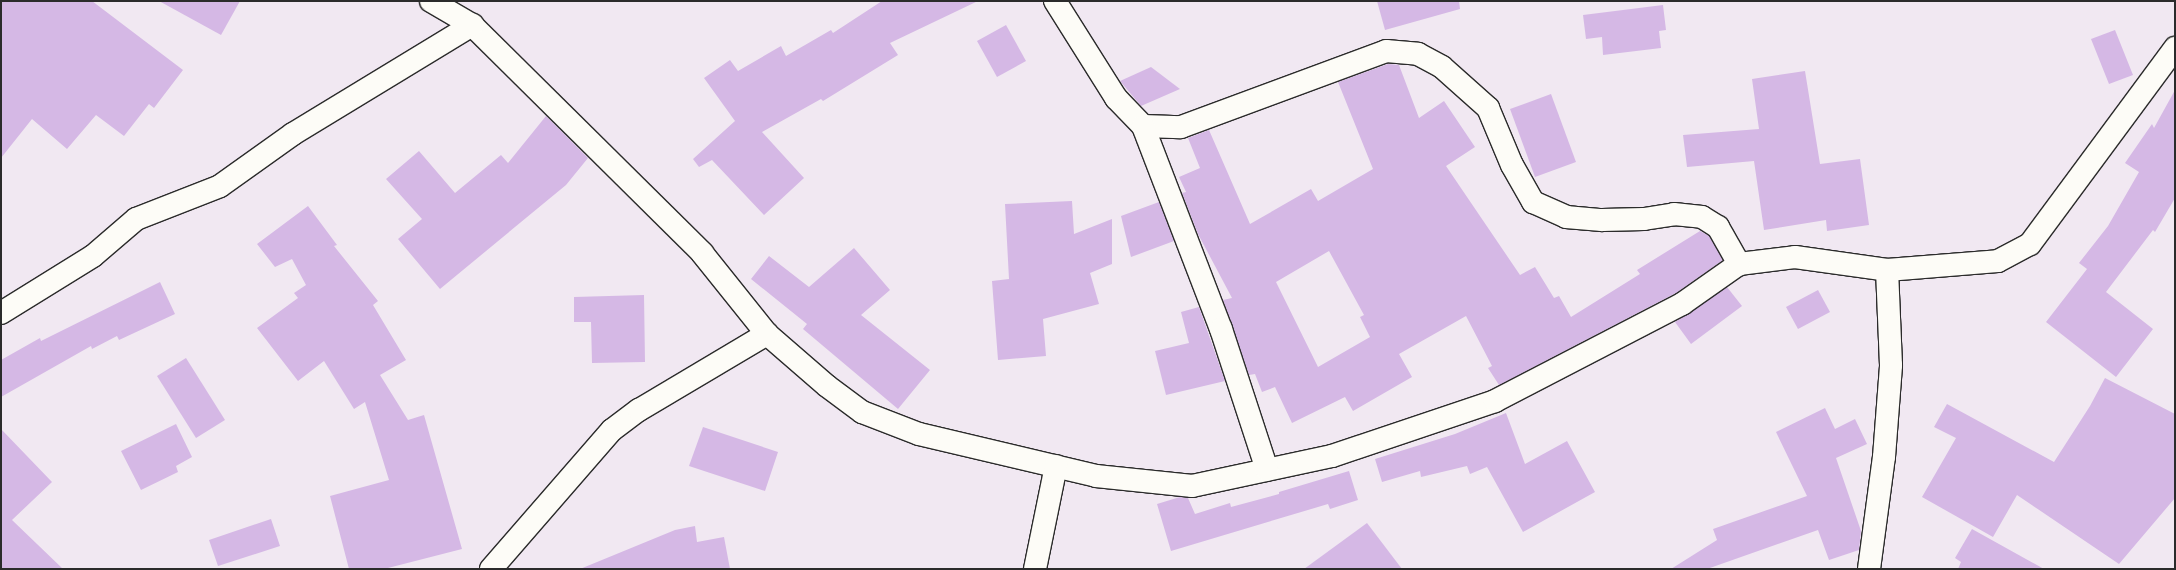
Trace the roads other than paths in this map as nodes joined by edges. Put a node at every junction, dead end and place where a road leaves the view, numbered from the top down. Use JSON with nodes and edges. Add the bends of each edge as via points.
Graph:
{"nodes":[{"id":1,"x":431,"y":1,"type":"edge"},
{"id":2,"x":1055,"y":1,"type":"edge"},
{"id":3,"x":472,"y":25,"type":"junction"},
{"id":4,"x":2175,"y":48,"type":"edge"},
{"id":5,"x":1143,"y":126,"type":"junction"},
{"id":6,"x":1739,"y":264,"type":"junction"},
{"id":7,"x":1887,"y":270,"type":"junction"},
{"id":8,"x":1,"y":313,"type":"edge"},
{"id":9,"x":767,"y":334,"type":"junction"},
{"id":10,"x":1056,"y":466,"type":"junction"},
{"id":11,"x":1268,"y":470,"type":"junction"},
{"id":12,"x":491,"y":569,"type":"edge"},
{"id":13,"x":1035,"y":569,"type":"edge"},
{"id":14,"x":1869,"y":569,"type":"edge"}],
"edges":[{"from":1,"to":3,"type":"street"},
{"from":2,"to":5,"type":"street","via":[[1116,98]]},
{"from":3,"to":8,"type":"street","via":[[293,134],[220,186],[136,219],[93,256]]},
{"from":3,"to":9,"type":"street","via":[[702,253]]},
{"from":4,"to":7,"type":"street","via":[[2030,244],[1998,261]]},
{"from":5,"to":6,"type":"street","via":[[1181,127],[1386,51],[1418,54],[1442,67],[1488,108],[1512,165],[1533,202],[1566,217],[1602,220],[1644,219],[1674,214],[1702,217],[1718,227]]},
{"from":5,"to":11,"type":"street","via":[[1221,329]]},
{"from":6,"to":7,"type":"street","via":[[1795,257]]},
{"from":6,"to":11,"type":"street","via":[[1682,304],[1495,401],[1332,456]]},
{"from":7,"to":14,"type":"street","via":[[1891,365],[1884,457]]},
{"from":9,"to":10,"type":"street","via":[[827,386],[862,412],[919,434]]},
{"from":9,"to":12,"type":"street","via":[[639,410],[612,430]]},
{"from":10,"to":11,"type":"street","via":[[1096,476],[1192,486]]},
{"from":10,"to":13,"type":"street"}]}
